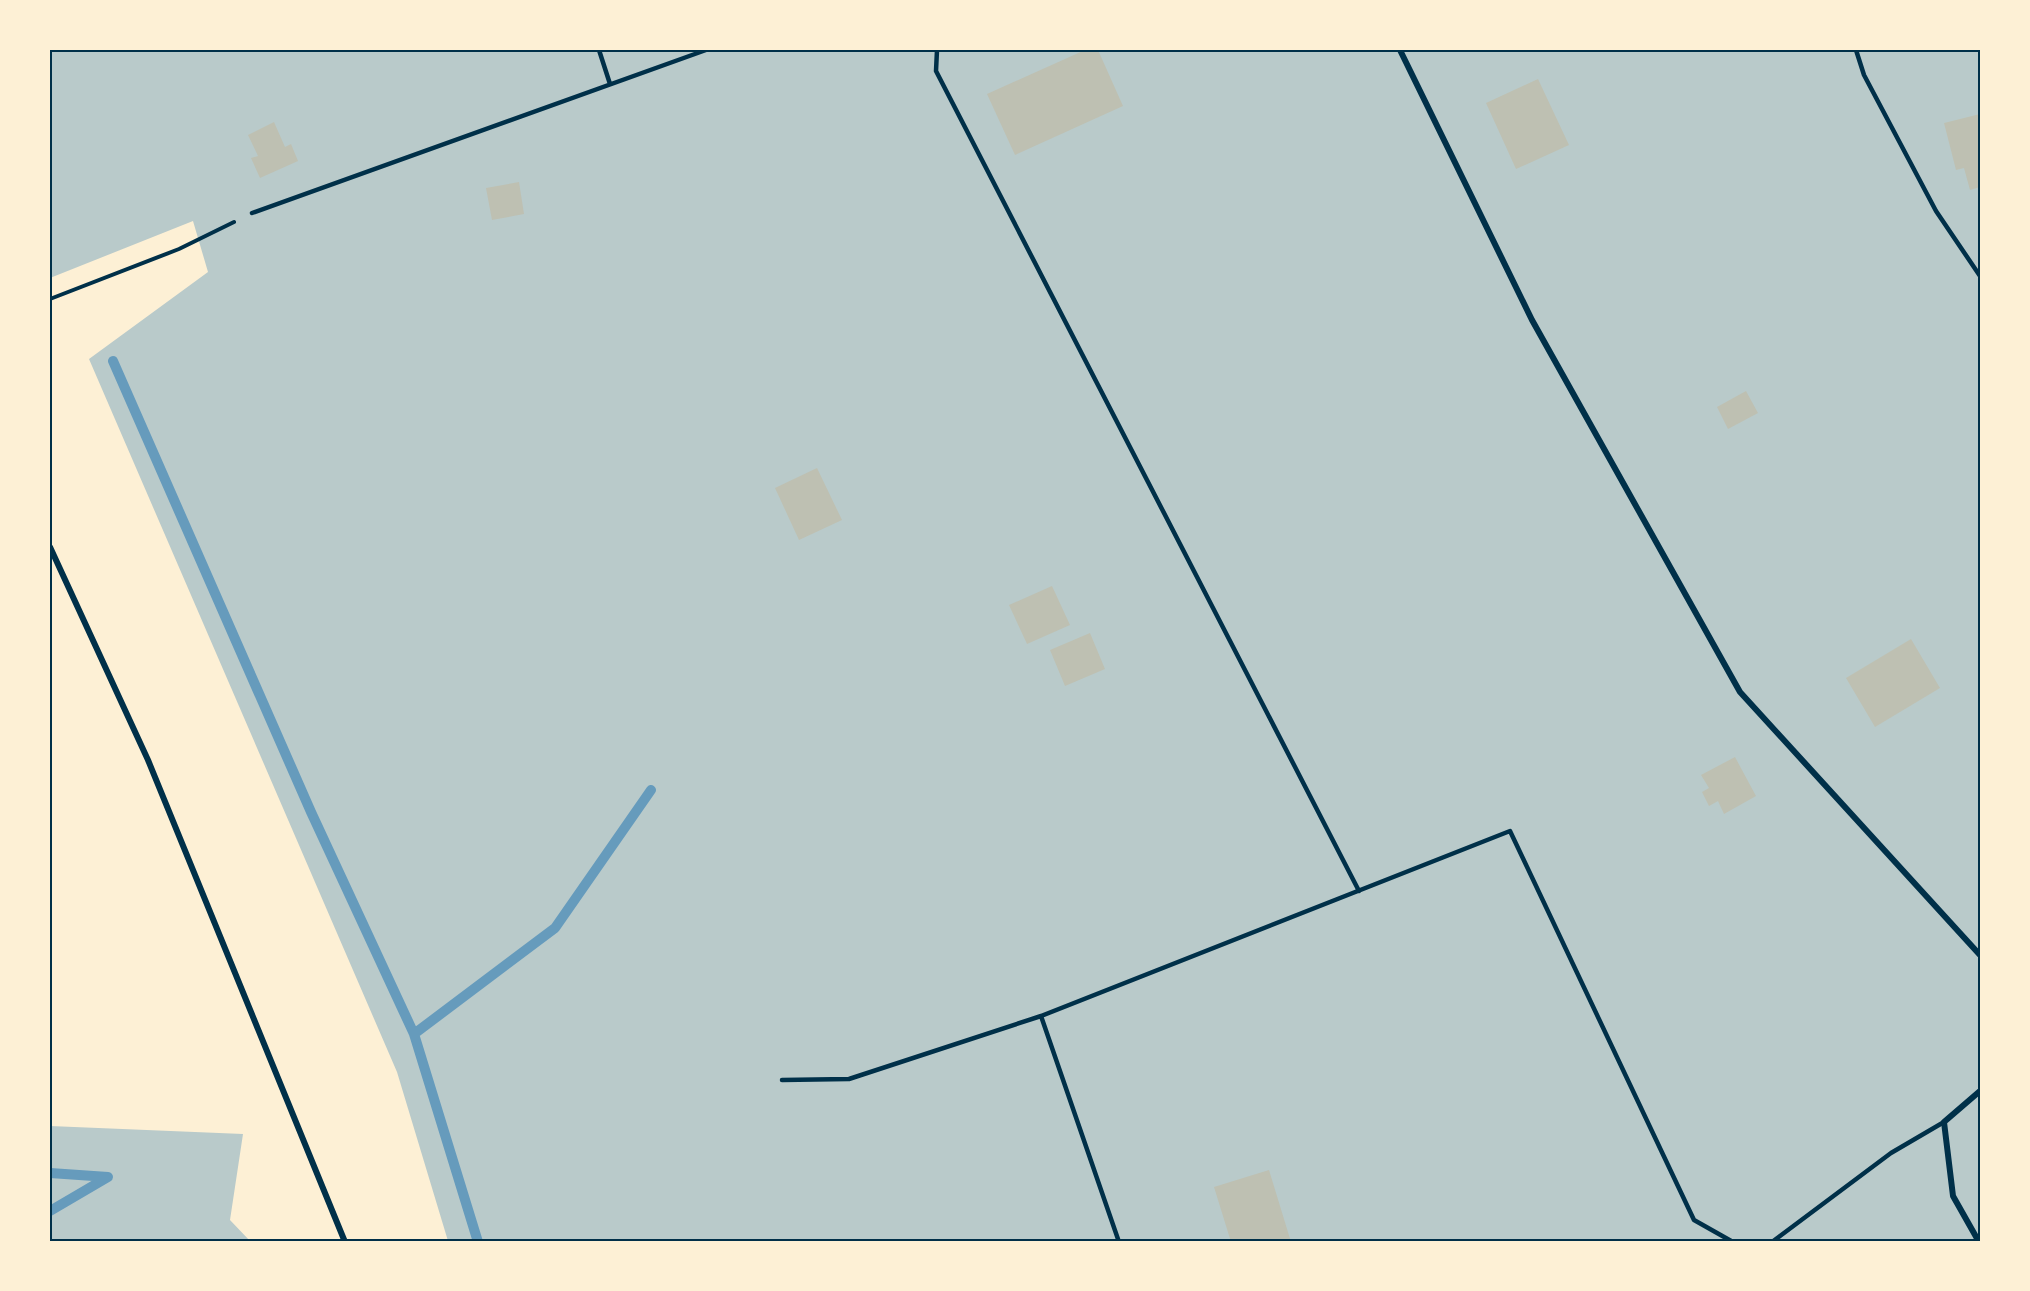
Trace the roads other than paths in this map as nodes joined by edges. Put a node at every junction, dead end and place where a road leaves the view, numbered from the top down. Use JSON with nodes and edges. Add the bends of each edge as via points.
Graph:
{"nodes":[{"id":1,"x":599,"y":50,"type":"edge"},
{"id":2,"x":706,"y":50,"type":"edge"},
{"id":3,"x":937,"y":50,"type":"edge"},
{"id":4,"x":1400,"y":50,"type":"edge"},
{"id":5,"x":1856,"y":50,"type":"edge"},
{"id":6,"x":610,"y":84,"type":"junction"},
{"id":7,"x":252,"y":213,"type":"road end"},
{"id":8,"x":1980,"y":276,"type":"edge"},
{"id":9,"x":50,"y":547,"type":"edge"},
{"id":10,"x":1359,"y":891,"type":"junction"},
{"id":11,"x":1980,"y":955,"type":"edge"},
{"id":12,"x":1041,"y":1016,"type":"junction"},
{"id":13,"x":782,"y":1080,"type":"dead end"},
{"id":14,"x":1980,"y":1091,"type":"edge"},
{"id":15,"x":1944,"y":1122,"type":"junction"},
{"id":16,"x":345,"y":1242,"type":"edge"},
{"id":17,"x":1119,"y":1242,"type":"edge"},
{"id":18,"x":1733,"y":1242,"type":"edge"},
{"id":19,"x":1772,"y":1242,"type":"edge"},
{"id":20,"x":1979,"y":1242,"type":"edge"}],
"edges":[{"from":1,"to":6,"type":"lane"},
{"from":2,"to":6,"type":"lane"},
{"from":3,"to":10,"type":"lane","via":[[936,71]]},
{"from":4,"to":11,"type":"street","via":[[1532,320],[1740,692]]},
{"from":5,"to":8,"type":"lane","via":[[1864,75],[1936,211]]},
{"from":6,"to":7,"type":"lane"},
{"from":9,"to":16,"type":"street","via":[[148,760]]},
{"from":10,"to":12,"type":"lane"},
{"from":10,"to":18,"type":"lane","via":[[1510,831],[1694,1220]]},
{"from":12,"to":13,"type":"lane","via":[[849,1079]]},
{"from":12,"to":17,"type":"lane"},
{"from":14,"to":15,"type":"street"},
{"from":15,"to":19,"type":"lane","via":[[1891,1153]]},
{"from":15,"to":20,"type":"street","via":[[1953,1196]]}]}
